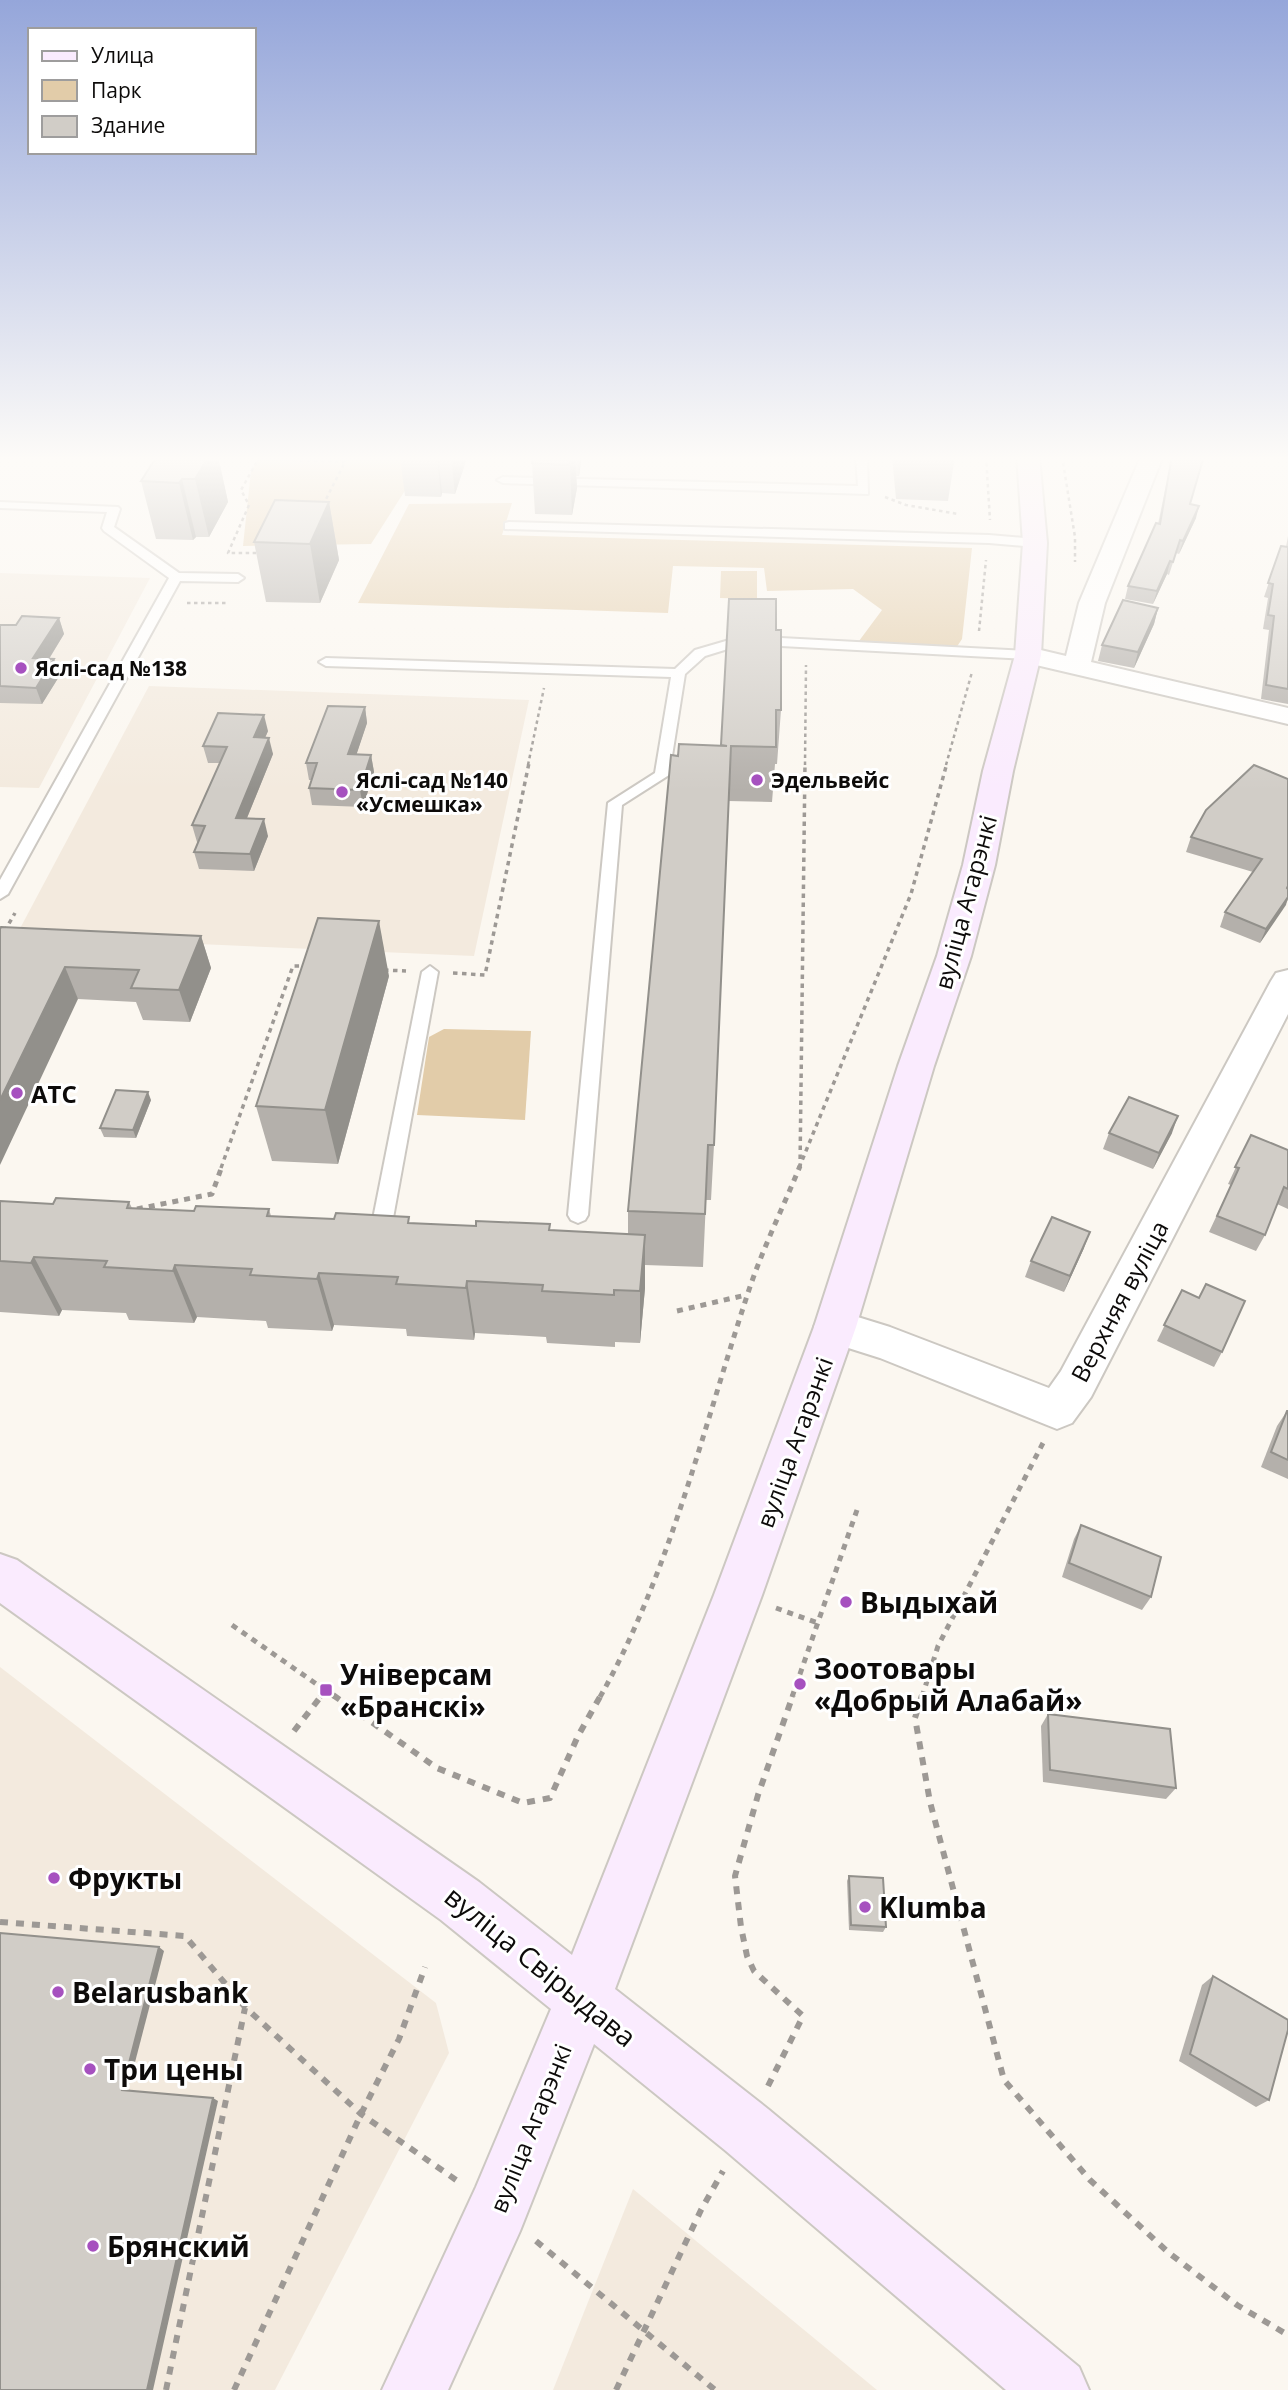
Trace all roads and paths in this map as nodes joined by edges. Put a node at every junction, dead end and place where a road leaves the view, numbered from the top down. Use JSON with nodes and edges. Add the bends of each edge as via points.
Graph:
{"nodes":[{"id":1,"x":162,"y":568,"type":"edge"},
{"id":2,"x":986,"y":568,"type":"edge"},
{"id":3,"x":1033,"y":568,"type":"edge"},
{"id":4,"x":1075,"y":568,"type":"edge"},
{"id":5,"x":1107,"y":568,"type":"edge"},
{"id":6,"x":1075,"y":574,"type":"dead end"},
{"id":7,"x":176,"y":578,"type":"junction"},
{"id":8,"x":238,"y":578,"type":"dead end"},
{"id":9,"x":236,"y":603,"type":"dead end"},
{"id":10,"x":177,"y":604,"type":"dead end"},
{"id":11,"x":977,"y":652,"type":"junction"},
{"id":12,"x":1028,"y":655,"type":"junction"},
{"id":13,"x":326,"y":662,"type":"dead end"},
{"id":14,"x":806,"y":664,"type":"dead end"},
{"id":15,"x":1077,"y":665,"type":"junction"},
{"id":16,"x":548,"y":670,"type":"junction"},
{"id":17,"x":678,"y":673,"type":"junction"},
{"id":18,"x":1288,"y":716,"type":"edge"},
{"id":19,"x":0,"y":894,"type":"edge"},
{"id":20,"x":18,"y":907,"type":"dead end"},
{"id":21,"x":0,"y":939,"type":"edge"},
{"id":22,"x":306,"y":966,"type":"edge"},
{"id":23,"x":375,"y":970,"type":"edge"},
{"id":24,"x":430,"y":972,"type":"junction"},
{"id":25,"x":1288,"y":981,"type":"edge"},
{"id":26,"x":800,"y":1168,"type":"junction"},
{"id":27,"x":124,"y":1212,"type":"edge"},
{"id":28,"x":578,"y":1214,"type":"dead end"},
{"id":29,"x":381,"y":1229,"type":"edge"},
{"id":30,"x":747,"y":1295,"type":"junction"},
{"id":31,"x":677,"y":1311,"type":"dead end"},
{"id":32,"x":835,"y":1327,"type":"junction"},
{"id":33,"x":1057,"y":1410,"type":"junction"},
{"id":34,"x":857,"y":1510,"type":"dead end"},
{"id":35,"x":0,"y":1576,"type":"edge"},
{"id":36,"x":232,"y":1625,"type":"dead end"},
{"id":37,"x":326,"y":1690,"type":"junction"},
{"id":38,"x":269,"y":1763,"type":"junction"},
{"id":39,"x":0,"y":1922,"type":"edge"},
{"id":40,"x":425,"y":1967,"type":"dead end"},
{"id":41,"x":583,"y":2000,"type":"junction"},
{"id":42,"x":747,"y":2130,"type":"junction"},
{"id":43,"x":1288,"y":2335,"type":"edge"},
{"id":44,"x":166,"y":2390,"type":"edge"},
{"id":45,"x":234,"y":2390,"type":"edge"},
{"id":46,"x":415,"y":2390,"type":"edge"},
{"id":47,"x":617,"y":2390,"type":"edge"},
{"id":48,"x":1056,"y":2390,"type":"edge"}],
"edges":[{"from":1,"to":7,"type":"lane"},
{"from":2,"to":11,"type":"path"},
{"from":3,"to":12,"type":"main road","name":"вуліца Агарэнкі"},
{"from":4,"to":6,"type":"path"},
{"from":5,"to":15,"type":"street","via":[[1092,603]]},
{"from":7,"to":8,"type":"lane"},
{"from":7,"to":19,"type":"lane"},
{"from":9,"to":10,"type":"path"},
{"from":11,"to":12,"type":"lane"},
{"from":11,"to":17,"type":"lane","via":[[743,640],[700,653]]},
{"from":11,"to":26,"type":"path","via":[[911,894]]},
{"from":12,"to":15,"type":"street"},
{"from":12,"to":32,"type":"main road","name":"вуліца Агарэнкі","via":[[954,956]]},
{"from":13,"to":16,"type":"lane"},
{"from":14,"to":26,"type":"path"},
{"from":15,"to":18,"type":"street"},
{"from":16,"to":17,"type":"lane"},
{"from":16,"to":24,"type":"path","via":[[485,975]]},
{"from":17,"to":28,"type":"lane","via":[[662,775],[615,803]]},
{"from":20,"to":21,"type":"path"},
{"from":22,"to":27,"type":"path","via":[[293,966],[212,1194]]},
{"from":23,"to":24,"type":"path"},
{"from":24,"to":29,"type":"lane"},
{"from":25,"to":33,"type":"street","name":"Верхняя вуліца","via":[[1076,1384]]},
{"from":26,"to":30,"type":"path"},
{"from":30,"to":31,"type":"path"},
{"from":30,"to":37,"type":"path","via":[[676,1517],[625,1651],[550,1798],[523,1803],[437,1768]]},
{"from":32,"to":33,"type":"street","name":"Верхняя вуліца"},
{"from":32,"to":41,"type":"main road","name":"вуліца Агарэнкі"},
{"from":33,"to":43,"type":"path","via":[[938,1646],[915,1718],[930,1802],[1004,2080],[1090,2180],[1169,2253],[1237,2305]]},
{"from":34,"to":42,"type":"path","via":[[758,1795],[735,1876],[741,1927],[754,1971],[803,2016]]},
{"from":35,"to":38,"type":"main road","name":"вуліца Свірыдава"},
{"from":36,"to":37,"type":"path"},
{"from":37,"to":38,"type":"path"},
{"from":38,"to":41,"type":"main road","name":"вуліца Свірыдава","via":[[460,1901]]},
{"from":39,"to":44,"type":"path","via":[[185,1936],[245,2007]]},
{"from":40,"to":45,"type":"path","via":[[399,2039]]},
{"from":41,"to":42,"type":"main road","name":"вуліца Свірыдава"},
{"from":41,"to":46,"type":"main road","name":"вуліца Агарэнкі","via":[[498,2209]]},
{"from":42,"to":47,"type":"path","via":[[701,2210]]},
{"from":42,"to":48,"type":"main road","name":"вуліца Свірыдава"}]}
